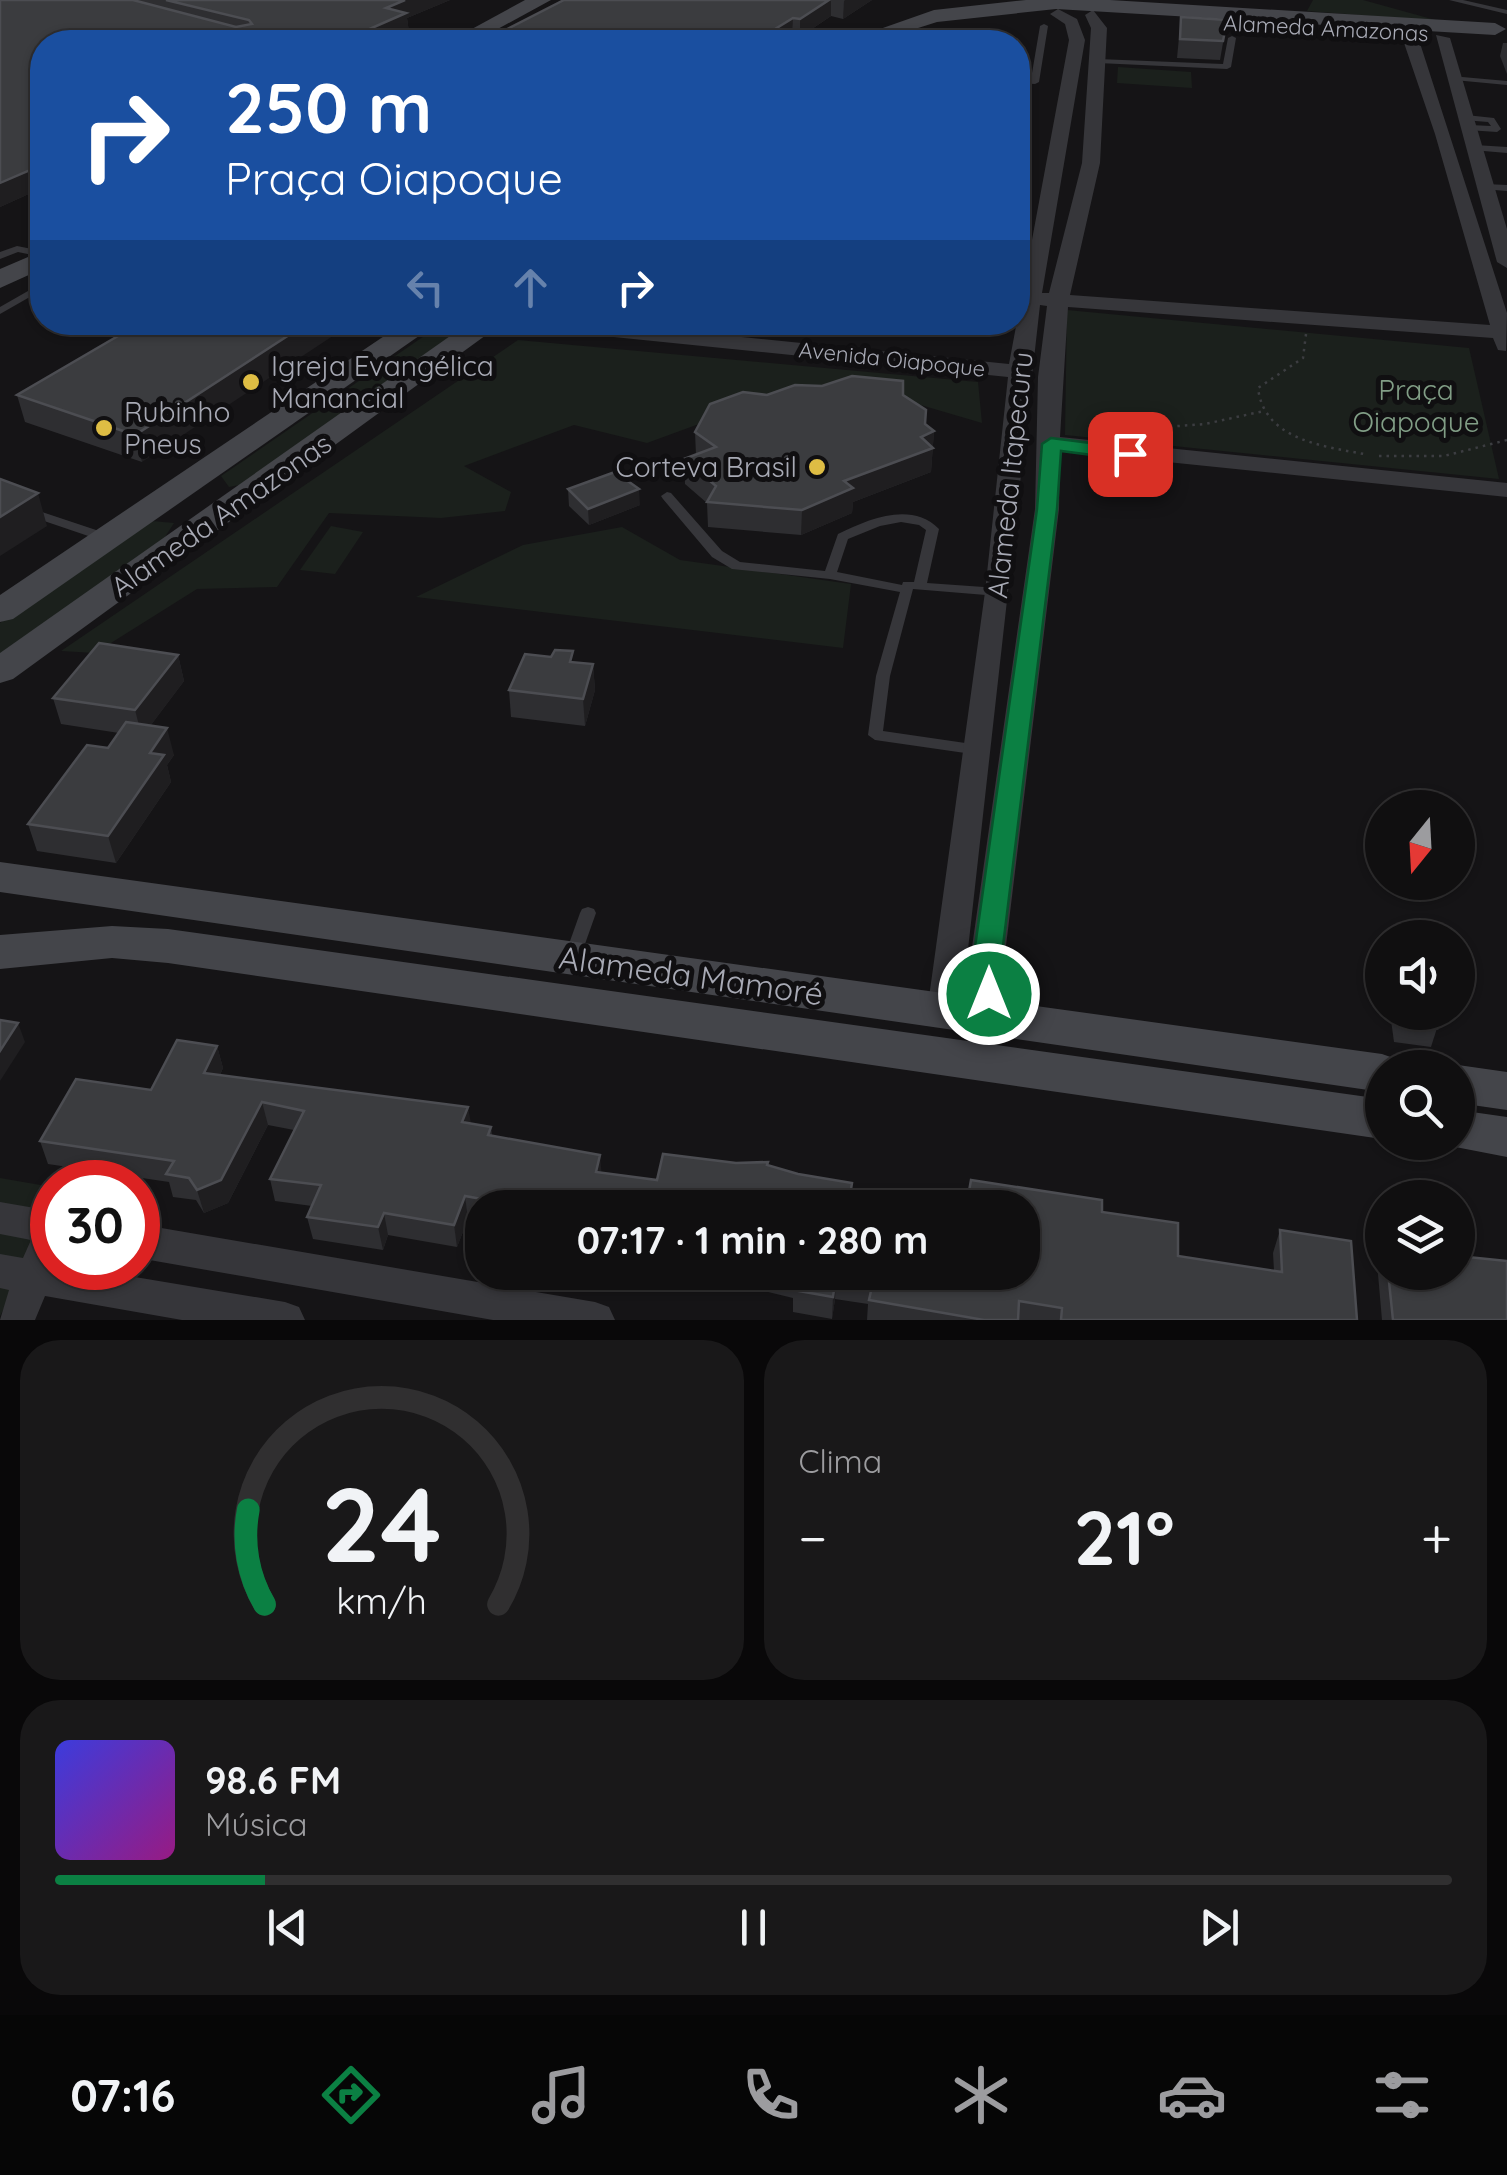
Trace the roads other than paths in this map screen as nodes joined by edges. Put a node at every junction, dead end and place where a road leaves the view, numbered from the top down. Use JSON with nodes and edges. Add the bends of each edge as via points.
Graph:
{"nodes":[{"id":1,"x":541,"y":0,"type":"edge"},
{"id":2,"x":1298,"y":0,"type":"edge"},
{"id":3,"x":1376,"y":0,"type":"edge"},
{"id":4,"x":1386,"y":0,"type":"edge"},
{"id":5,"x":1453,"y":0,"type":"edge"},
{"id":6,"x":1278,"y":15,"type":"junction"},
{"id":7,"x":1074,"y":22,"type":"junction"},
{"id":8,"x":1316,"y":29,"type":"junction"},
{"id":9,"x":1505,"y":29,"type":"edge"},
{"id":10,"x":483,"y":30,"type":"edge"},
{"id":11,"x":891,"y":30,"type":"edge"},
{"id":12,"x":951,"y":30,"type":"edge"},
{"id":13,"x":1232,"y":38,"type":"dead end"},
{"id":14,"x":1412,"y":43,"type":"junction"},
{"id":15,"x":1444,"y":44,"type":"junction"},
{"id":16,"x":1098,"y":61,"type":"junction"},
{"id":17,"x":1454,"y":78,"type":"junction"},
{"id":18,"x":1030,"y":81,"type":"edge"},
{"id":19,"x":1507,"y":82,"type":"edge"},
{"id":20,"x":1507,"y":121,"type":"edge"},
{"id":21,"x":1468,"y":123,"type":"junction"},
{"id":22,"x":1498,"y":127,"type":"edge"},
{"id":23,"x":1475,"y":148,"type":"junction"},
{"id":24,"x":1507,"y":150,"type":"edge"},
{"id":25,"x":1054,"y":183,"type":"junction"},
{"id":26,"x":1086,"y":185,"type":"junction"},
{"id":27,"x":1459,"y":185,"type":"junction"},
{"id":28,"x":1486,"y":188,"type":"junction"},
{"id":29,"x":1507,"y":188,"type":"edge"},
{"id":30,"x":1500,"y":216,"type":"edge"},
{"id":31,"x":30,"y":253,"type":"edge"},
{"id":32,"x":0,"y":256,"type":"edge"},
{"id":33,"x":1507,"y":262,"type":"edge"},
{"id":34,"x":30,"y":263,"type":"edge"},
{"id":35,"x":0,"y":280,"type":"edge"},
{"id":36,"x":30,"y":293,"type":"edge"},
{"id":37,"x":1031,"y":298,"type":"junction"},
{"id":38,"x":1058,"y":300,"type":"junction"},
{"id":39,"x":1030,"y":304,"type":"edge"},
{"id":40,"x":0,"y":311,"type":"edge"},
{"id":41,"x":406,"y":335,"type":"edge"},
{"id":42,"x":472,"y":335,"type":"edge"},
{"id":43,"x":692,"y":335,"type":"edge"},
{"id":44,"x":813,"y":335,"type":"edge"},
{"id":45,"x":1025,"y":335,"type":"edge"},
{"id":46,"x":1506,"y":339,"type":"edge"},
{"id":47,"x":1052,"y":355,"type":"junction"},
{"id":48,"x":1020,"y":362,"type":"junction"},
{"id":49,"x":1051,"y":444,"type":"junction"},
{"id":50,"x":190,"y":482,"type":"junction"},
{"id":51,"x":1458,"y":484,"type":"junction"},
{"id":52,"x":1507,"y":490,"type":"edge"},
{"id":53,"x":667,"y":496,"type":"dead end"},
{"id":54,"x":1007,"y":496,"type":"junction"},
{"id":55,"x":0,"y":502,"type":"edge"},
{"id":56,"x":1048,"y":502,"type":"junction"},
{"id":57,"x":236,"y":506,"type":"junction"},
{"id":58,"x":151,"y":508,"type":"junction"},
{"id":59,"x":1507,"y":508,"type":"edge"},
{"id":60,"x":107,"y":538,"type":"junction"},
{"id":61,"x":191,"y":538,"type":"junction"},
{"id":62,"x":830,"y":575,"type":"junction"},
{"id":63,"x":920,"y":582,"type":"junction"},
{"id":64,"x":904,"y":588,"type":"junction"},
{"id":65,"x":998,"y":592,"type":"junction"},
{"id":66,"x":2,"y":607,"type":"edge"},
{"id":67,"x":0,"y":671,"type":"edge"},
{"id":68,"x":979,"y":750,"type":"junction"},
{"id":69,"x":0,"y":877,"type":"edge"},
{"id":70,"x":588,"y":913,"type":"dead end"},
{"id":71,"x":353,"y":928,"type":"junction"},
{"id":72,"x":954,"y":948,"type":"junction"},
{"id":73,"x":0,"y":952,"type":"edge"},
{"id":74,"x":988,"y":954,"type":"junction"},
{"id":75,"x":572,"y":958,"type":"junction"},
{"id":76,"x":335,"y":970,"type":"junction"},
{"id":77,"x":944,"y":1012,"type":"junction"},
{"id":78,"x":1003,"y":1020,"type":"junction"},
{"id":79,"x":1365,"y":1074,"type":"edge"},
{"id":80,"x":1262,"y":1078,"type":"junction"},
{"id":81,"x":1475,"y":1086,"type":"edge"},
{"id":82,"x":1507,"y":1091,"type":"edge"},
{"id":83,"x":1365,"y":1112,"type":"edge"},
{"id":84,"x":1475,"y":1132,"type":"edge"},
{"id":85,"x":1507,"y":1137,"type":"edge"},
{"id":86,"x":0,"y":1218,"type":"edge"},
{"id":87,"x":30,"y":1223,"type":"edge"},
{"id":88,"x":160,"y":1245,"type":"edge"},
{"id":89,"x":16,"y":1274,"type":"edge"},
{"id":90,"x":503,"y":1312,"type":"edge"},
{"id":91,"x":15,"y":1320,"type":"edge"},
{"id":92,"x":286,"y":1320,"type":"edge"},
{"id":93,"x":595,"y":1320,"type":"edge"}],
"edges":[{"from":1,"to":10,"type":"main road"},
{"from":2,"to":6,"type":"main road"},
{"from":3,"to":9,"type":"main road"},
{"from":4,"to":9,"type":"main road"},
{"from":5,"to":9,"type":"lane"},
{"from":6,"to":9,"type":"main road","name":"Alameda Amazonas"},
{"from":6,"to":11,"type":"main road","name":"Alameda Amazonas","via":[[1124,4],[1015,5],[934,16]]},
{"from":7,"to":8,"type":"main road","name":"Alameda Amazonas"},
{"from":7,"to":12,"type":"main road","name":"Alameda Amazonas","via":[[975,23]]},
{"from":7,"to":16,"type":"street","name":"Alameda Itapecuru"},
{"from":7,"to":18,"type":"lane"},
{"from":7,"to":25,"type":"street","name":"Alameda Itapecuru"},
{"from":8,"to":9,"type":"main road","name":"Alameda Amazonas"},
{"from":8,"to":14,"type":"main road"},
{"from":9,"to":15,"type":"main road"},
{"from":13,"to":16,"type":"lane","via":[[1227,67]]},
{"from":14,"to":15,"type":"main road"},
{"from":14,"to":27,"type":"street"},
{"from":15,"to":17,"type":"street"},
{"from":16,"to":26,"type":"street","name":"Alameda Itapecuru"},
{"from":17,"to":19,"type":"lane"},
{"from":17,"to":21,"type":"street"},
{"from":20,"to":22,"type":"lane"},
{"from":21,"to":22,"type":"lane"},
{"from":21,"to":23,"type":"street"},
{"from":23,"to":24,"type":"lane"},
{"from":23,"to":28,"type":"street"},
{"from":25,"to":26,"type":"street"},
{"from":25,"to":37,"type":"street","name":"Alameda Itapecuru"},
{"from":26,"to":38,"type":"street","name":"Alameda Itapecuru"},
{"from":27,"to":28,"type":"street"},
{"from":27,"to":46,"type":"street"},
{"from":28,"to":29,"type":"lane"},
{"from":28,"to":30,"type":"street"},
{"from":30,"to":33,"type":"street"},
{"from":31,"to":32,"type":"lane"},
{"from":34,"to":35,"type":"main road"},
{"from":36,"to":40,"type":"lane"},
{"from":37,"to":38,"type":"street"},
{"from":37,"to":39,"type":"street","name":"Alameda Itapecuru"},
{"from":38,"to":46,"type":"street"},
{"from":38,"to":47,"type":"street","name":"Alameda Itapecuru"},
{"from":41,"to":50,"type":"main road","name":"Alameda Amazonas"},
{"from":42,"to":57,"type":"main road","name":"Alameda Amazonas"},
{"from":43,"to":48,"type":"street","name":"Avenida Oiapoque"},
{"from":44,"to":48,"type":"street","name":"Avenida Oiapoque"},
{"from":45,"to":48,"type":"street","name":"Alameda Itapecuru"},
{"from":47,"to":48,"type":"street"},
{"from":47,"to":49,"type":"street","name":"Alameda Itapecuru"},
{"from":48,"to":54,"type":"street","name":"Alameda Itapecuru"},
{"from":49,"to":51,"type":"street"},
{"from":49,"to":56,"type":"street","name":"Alameda Itapecuru"},
{"from":50,"to":57,"type":"main road","via":[[208,498]]},
{"from":50,"to":58,"type":"main road","name":"Alameda Amazonas"},
{"from":51,"to":52,"type":"street"},
{"from":51,"to":59,"type":"street"},
{"from":53,"to":62,"type":"lane","via":[[717,554],[737,566]]},
{"from":54,"to":56,"type":"street"},
{"from":54,"to":65,"type":"street","name":"Alameda Itapecuru"},
{"from":55,"to":60,"type":"lane"},
{"from":56,"to":74,"type":"street","name":"Alameda Itapecuru"},
{"from":57,"to":61,"type":"main road","name":"Alameda Amazonas"},
{"from":58,"to":60,"type":"main road","name":"Alameda Amazonas"},
{"from":58,"to":61,"type":"main road","via":[[183,516]]},
{"from":60,"to":66,"type":"main road","name":"Alameda Amazonas"},
{"from":61,"to":67,"type":"main road","name":"Alameda Amazonas"},
{"from":62,"to":63,"type":"lane","via":[[842,538],[902,517],[933,529]]},
{"from":62,"to":64,"type":"lane"},
{"from":63,"to":64,"type":"lane"},
{"from":63,"to":65,"type":"lane"},
{"from":64,"to":68,"type":"lane","via":[[874,735]]},
{"from":65,"to":68,"type":"street","name":"Alameda Itapecuru"},
{"from":68,"to":72,"type":"street","name":"Alameda Itapecuru"},
{"from":69,"to":71,"type":"main road","name":"Alameda Mamoré"},
{"from":70,"to":75,"type":"lane"},
{"from":71,"to":75,"type":"main road","name":"Alameda Mamoré"},
{"from":71,"to":76,"type":"main road"},
{"from":72,"to":74,"type":"street"},
{"from":72,"to":77,"type":"street","name":"Alameda Itapecuru"},
{"from":73,"to":76,"type":"main road","name":"Alameda Mamoré","via":[[112,942]]},
{"from":74,"to":78,"type":"street","name":"Alameda Itapecuru","via":[[989,994]]},
{"from":75,"to":77,"type":"main road","name":"Alameda Mamoré"},
{"from":76,"to":80,"type":"main road","name":"Alameda Mamoré"},
{"from":77,"to":78,"type":"main road","name":"Alameda Mamoré"},
{"from":78,"to":80,"type":"main road","name":"Alameda Mamoré","via":[[1091,1032]]},
{"from":79,"to":80,"type":"main road","name":"Alameda Mamoré"},
{"from":80,"to":83,"type":"main road","name":"Alameda Mamoré"},
{"from":81,"to":82,"type":"main road"},
{"from":84,"to":85,"type":"main road"},
{"from":86,"to":87,"type":"street"},
{"from":88,"to":90,"type":"street"},
{"from":89,"to":91,"type":"street"},
{"from":89,"to":92,"type":"street"},
{"from":90,"to":93,"type":"street"}]}
